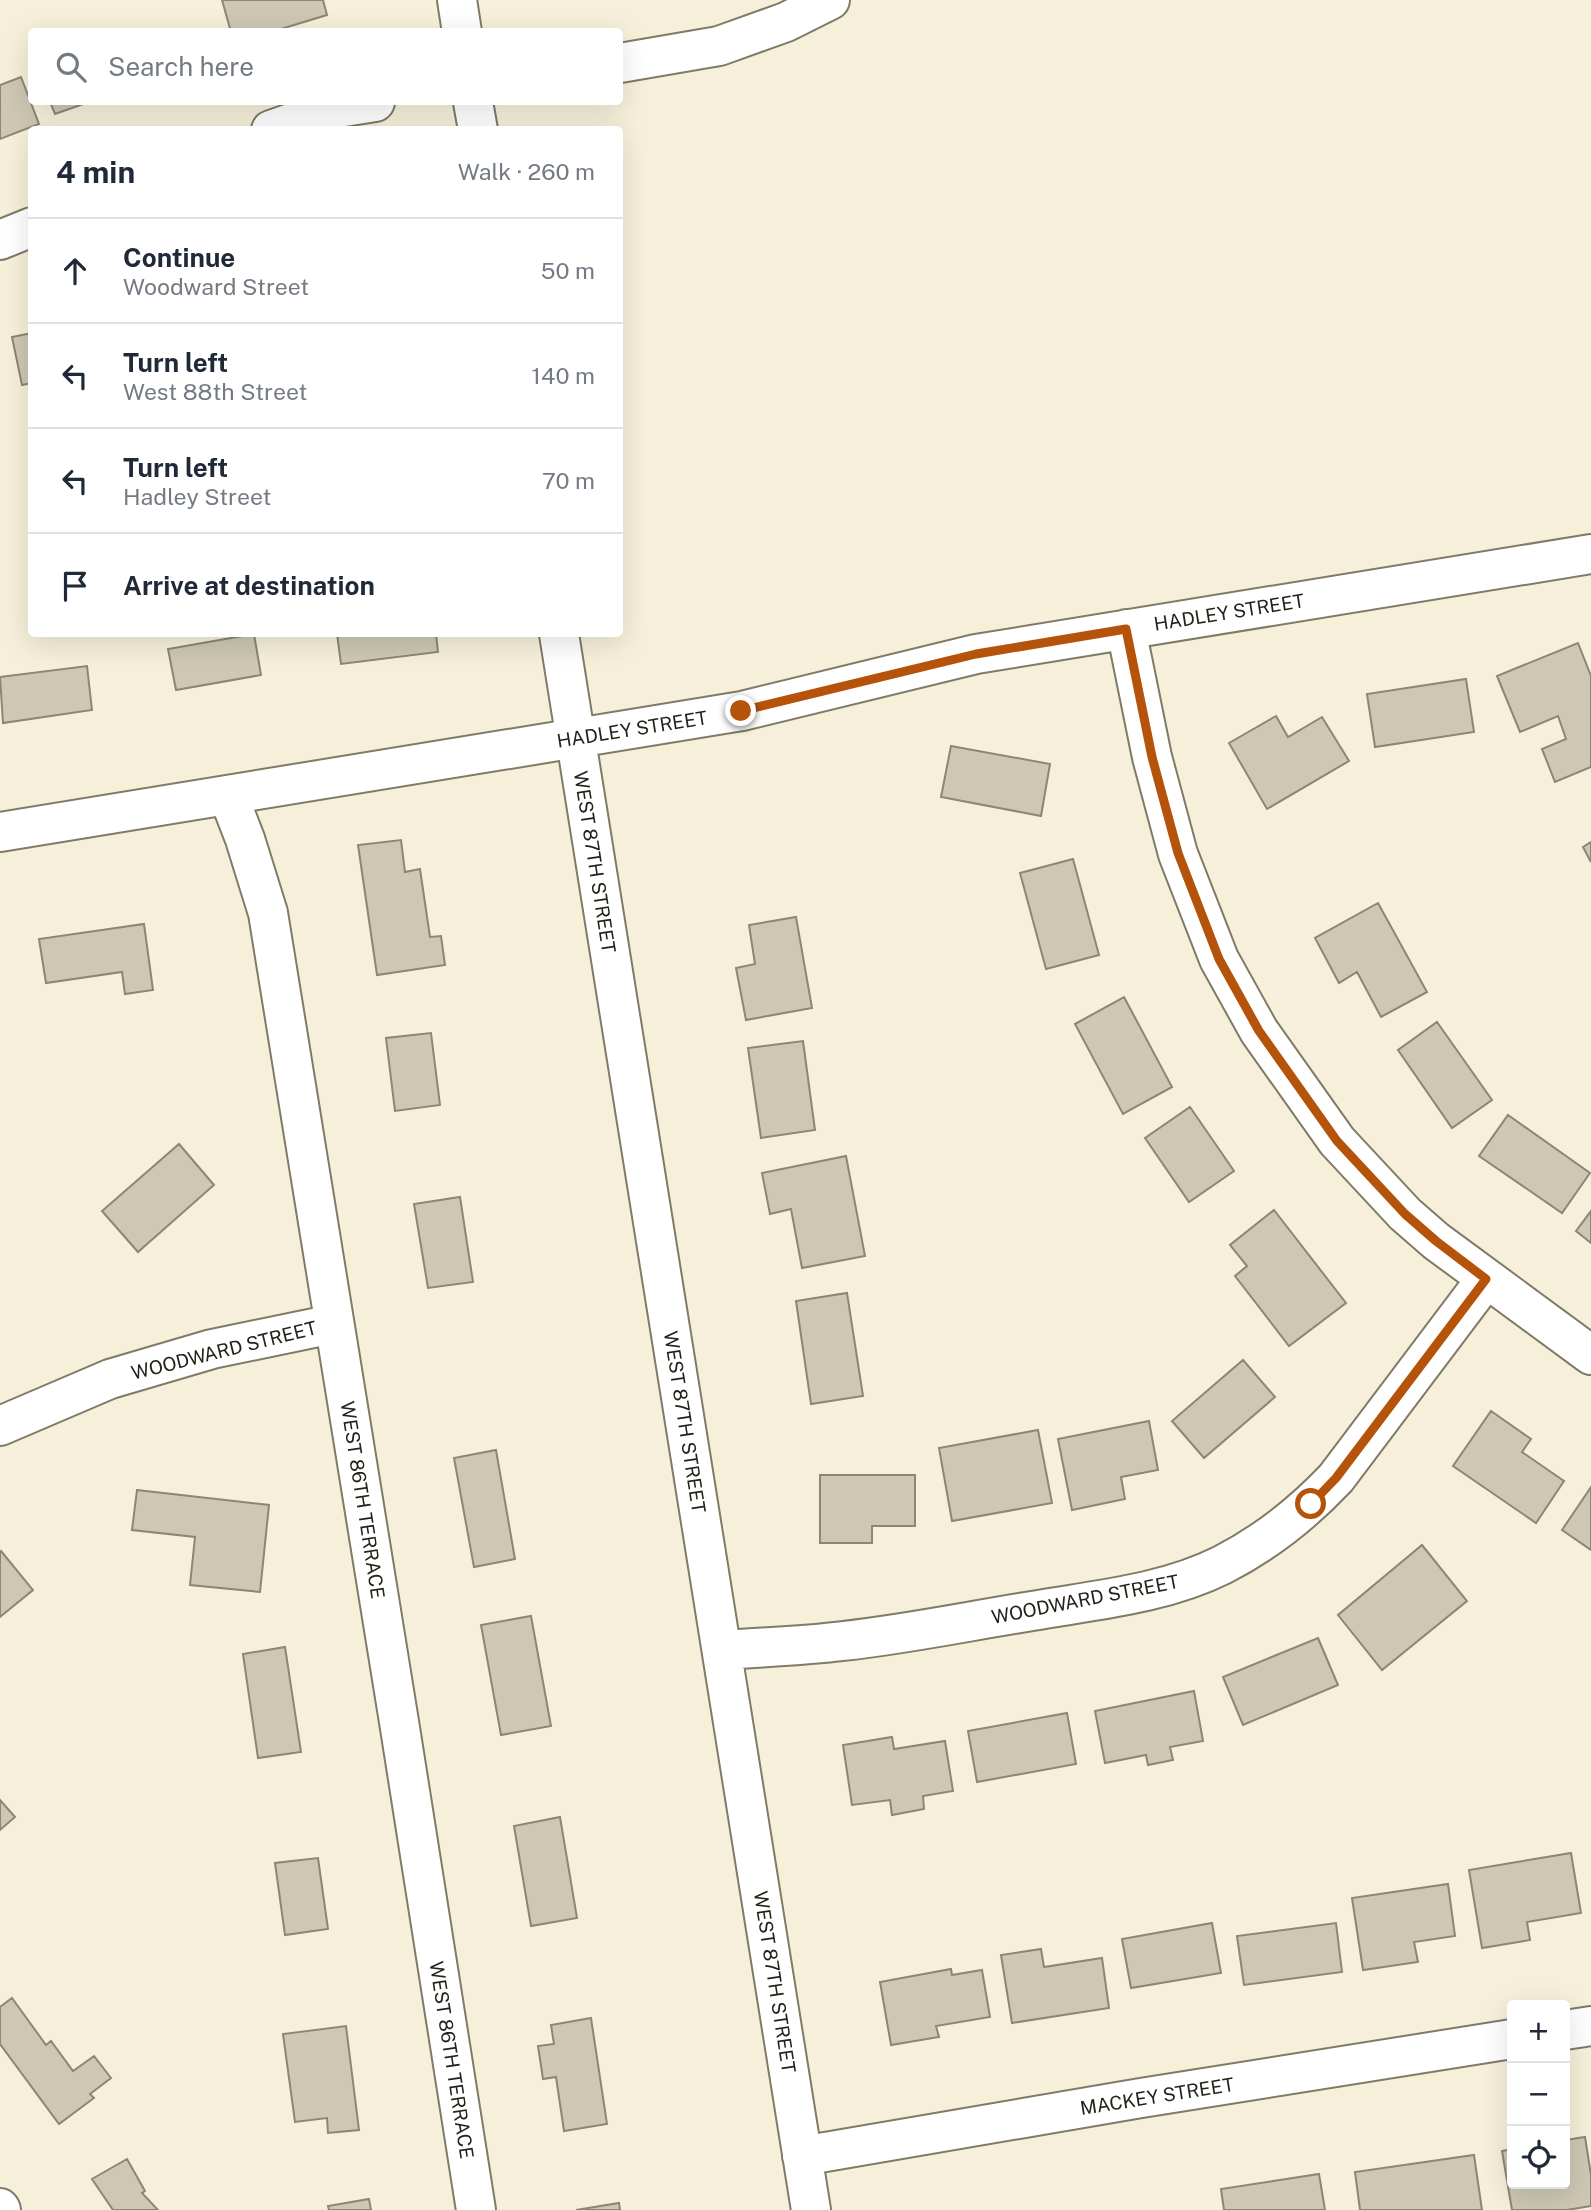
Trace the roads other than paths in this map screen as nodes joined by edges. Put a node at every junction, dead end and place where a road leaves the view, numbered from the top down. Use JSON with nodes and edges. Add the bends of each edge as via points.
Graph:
{"nodes":[{"id":1,"x":457,"y":0,"type":"edge"},
{"id":2,"x":830,"y":0,"type":"edge"},
{"id":3,"x":461,"y":28,"type":"edge"},
{"id":4,"x":623,"y":62,"type":"edge"},
{"id":5,"x":356,"y":105,"type":"edge"},
{"id":6,"x":474,"y":105,"type":"edge"},
{"id":7,"x":282,"y":126,"type":"edge"},
{"id":8,"x":477,"y":126,"type":"edge"},
{"id":9,"x":28,"y":230,"type":"edge"},
{"id":10,"x":0,"y":240,"type":"edge"},
{"id":11,"x":1591,"y":554,"type":"edge"},
{"id":12,"x":1126,"y":629,"type":"junction"},
{"id":13,"x":559,"y":637,"type":"edge"},
{"id":14,"x":575,"y":739,"type":"junction"},
{"id":15,"x":228,"y":795,"type":"junction"},
{"id":16,"x":0,"y":832,"type":"edge"},
{"id":17,"x":1486,"y":1279,"type":"junction"},
{"id":18,"x":333,"y":1324,"type":"junction"},
{"id":19,"x":1591,"y":1355,"type":"edge"},
{"id":20,"x":0,"y":1426,"type":"edge"},
{"id":21,"x":722,"y":1650,"type":"junction"},
{"id":22,"x":1591,"y":2026,"type":"edge"},
{"id":23,"x":1570,"y":2029,"type":"edge"},
{"id":24,"x":1507,"y":2040,"type":"edge"},
{"id":25,"x":802,"y":2156,"type":"junction"},
{"id":26,"x":476,"y":2210,"type":"edge"},
{"id":27,"x":811,"y":2210,"type":"edge"}],
"edges":[{"from":1,"to":3,"type":"street"},
{"from":2,"to":4,"type":"street","via":[[719,46]]},
{"from":5,"to":7,"type":"street"},
{"from":6,"to":8,"type":"street"},
{"from":9,"to":10,"type":"street"},
{"from":11,"to":12,"type":"street","name":"HADLEY STREET"},
{"from":12,"to":14,"type":"street","name":"HADLEY STREET","via":[[976,654],[741,711]]},
{"from":12,"to":17,"type":"street","via":[[1152,757],[1178,853],[1232,983],[1259,1031],[1337,1141],[1405,1214]]},
{"from":13,"to":14,"type":"street","name":"WEST 87TH STREET"},
{"from":14,"to":15,"type":"street","name":"HADLEY STREET"},
{"from":14,"to":21,"type":"street","name":"WEST 87TH STREET"},
{"from":15,"to":16,"type":"street","name":"HADLEY STREET"},
{"from":15,"to":18,"type":"street","name":"WEST 86TH TERRACE","via":[[268,913]]},
{"from":17,"to":19,"type":"street"},
{"from":17,"to":21,"type":"street","name":"WOODWARD STREET","via":[[1336,1478],[1284,1527],[1223,1564],[1157,1588],[1093,1601],[843,1641]]},
{"from":18,"to":20,"type":"street","name":"WOODWARD STREET","via":[[212,1349],[110,1379]]},
{"from":18,"to":26,"type":"street","name":"WEST 86TH TERRACE"},
{"from":21,"to":25,"type":"street","name":"WEST 87TH STREET"},
{"from":22,"to":23,"type":"street"},
{"from":24,"to":25,"type":"street","name":"MACKEY STREET"},
{"from":25,"to":27,"type":"street","name":"WEST 87TH STREET"}]}
